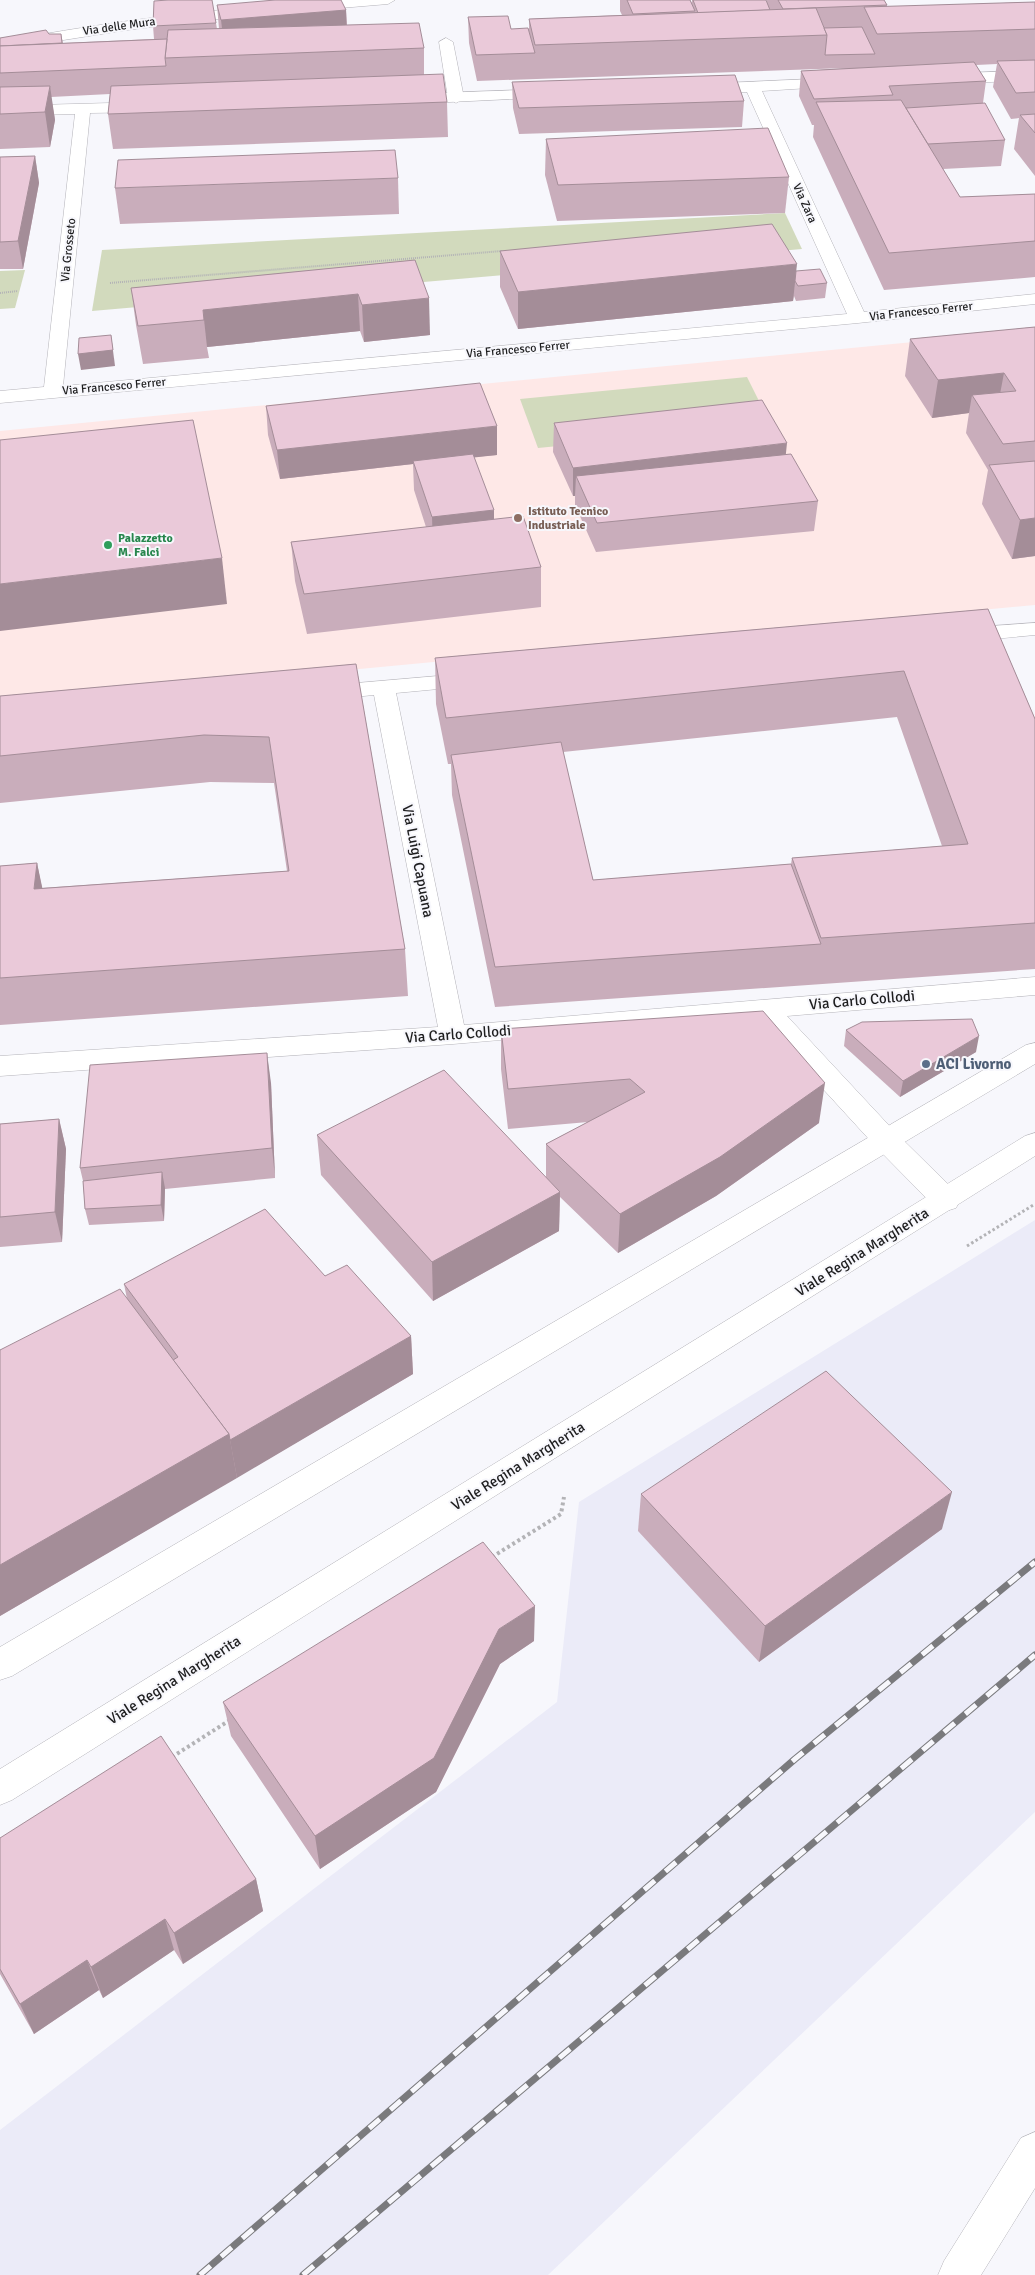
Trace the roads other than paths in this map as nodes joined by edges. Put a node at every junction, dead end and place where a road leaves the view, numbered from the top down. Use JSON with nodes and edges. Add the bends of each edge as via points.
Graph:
{"nodes":[{"id":1,"x":388,"y":0,"type":"edge"},
{"id":2,"x":288,"y":9,"type":"edge"},
{"id":3,"x":268,"y":10,"type":"edge"},
{"id":4,"x":446,"y":42,"type":"dead end"},
{"id":5,"x":0,"y":46,"type":"edge"},
{"id":6,"x":1035,"y":75,"type":"edge"},
{"id":7,"x":928,"y":80,"type":"edge"},
{"id":8,"x":850,"y":83,"type":"edge"},
{"id":9,"x":753,"y":87,"type":"junction"},
{"id":10,"x":684,"y":89,"type":"edge"},
{"id":11,"x":565,"y":94,"type":"edge"},
{"id":12,"x":456,"y":98,"type":"junction"},
{"id":13,"x":396,"y":100,"type":"edge"},
{"id":14,"x":167,"y":106,"type":"edge"},
{"id":15,"x":84,"y":109,"type":"junction"},
{"id":16,"x":0,"y":112,"type":"edge"},
{"id":17,"x":1035,"y":299,"type":"edge"},
{"id":18,"x":858,"y":318,"type":"junction"},
{"id":19,"x":53,"y":391,"type":"junction"},
{"id":20,"x":0,"y":397,"type":"edge"},
{"id":21,"x":1035,"y":629,"type":"edge"},
{"id":22,"x":937,"y":638,"type":"edge"},
{"id":23,"x":492,"y":678,"type":"edge"},
{"id":24,"x":384,"y":688,"type":"junction"},
{"id":25,"x":305,"y":694,"type":"edge"},
{"id":26,"x":1035,"y":986,"type":"edge"},
{"id":27,"x":764,"y":1008,"type":"junction"},
{"id":28,"x":453,"y":1035,"type":"junction"},
{"id":29,"x":1035,"y":1052,"type":"edge"},
{"id":30,"x":0,"y":1066,"type":"edge"},
{"id":31,"x":887,"y":1141,"type":"junction"},
{"id":32,"x":1035,"y":1143,"type":"edge"},
{"id":33,"x":946,"y":1200,"type":"junction"},
{"id":34,"x":0,"y":1665,"type":"edge"},
{"id":35,"x":0,"y":1788,"type":"edge"},
{"id":36,"x":1035,"y":2152,"type":"edge"},
{"id":37,"x":958,"y":2275,"type":"edge"}],
"edges":[{"from":1,"to":2,"type":"street"},
{"from":3,"to":5,"type":"street","name":"Via delle Mura","via":[[95,28]]},
{"from":4,"to":12,"type":"street"},
{"from":6,"to":7,"type":"street"},
{"from":8,"to":9,"type":"street"},
{"from":9,"to":10,"type":"street"},
{"from":9,"to":18,"type":"street","name":"Via Zara"},
{"from":11,"to":12,"type":"street"},
{"from":12,"to":13,"type":"street"},
{"from":14,"to":15,"type":"street"},
{"from":15,"to":16,"type":"street"},
{"from":15,"to":19,"type":"street","name":"Via Grosseto"},
{"from":17,"to":18,"type":"street","name":"Via Francesco Ferrer"},
{"from":18,"to":19,"type":"street","name":"Via Francesco Ferrer"},
{"from":19,"to":20,"type":"street","name":"Via Francesco Ferrer"},
{"from":21,"to":22,"type":"street","via":[[1000,641]]},
{"from":23,"to":24,"type":"street"},
{"from":24,"to":25,"type":"street"},
{"from":24,"to":28,"type":"street","name":"Via Luigi Capuana"},
{"from":26,"to":27,"type":"street","name":"Via Carlo Collodi"},
{"from":27,"to":28,"type":"street","name":"Via Carlo Collodi"},
{"from":27,"to":31,"type":"street"},
{"from":28,"to":30,"type":"street","name":"Via Carlo Collodi"},
{"from":29,"to":31,"type":"street"},
{"from":31,"to":33,"type":"street"},
{"from":31,"to":34,"type":"street"},
{"from":32,"to":33,"type":"street","name":"Viale Regina Margherita"},
{"from":33,"to":35,"type":"street","name":"Viale Regina Margherita"},
{"from":36,"to":37,"type":"street"}]}
